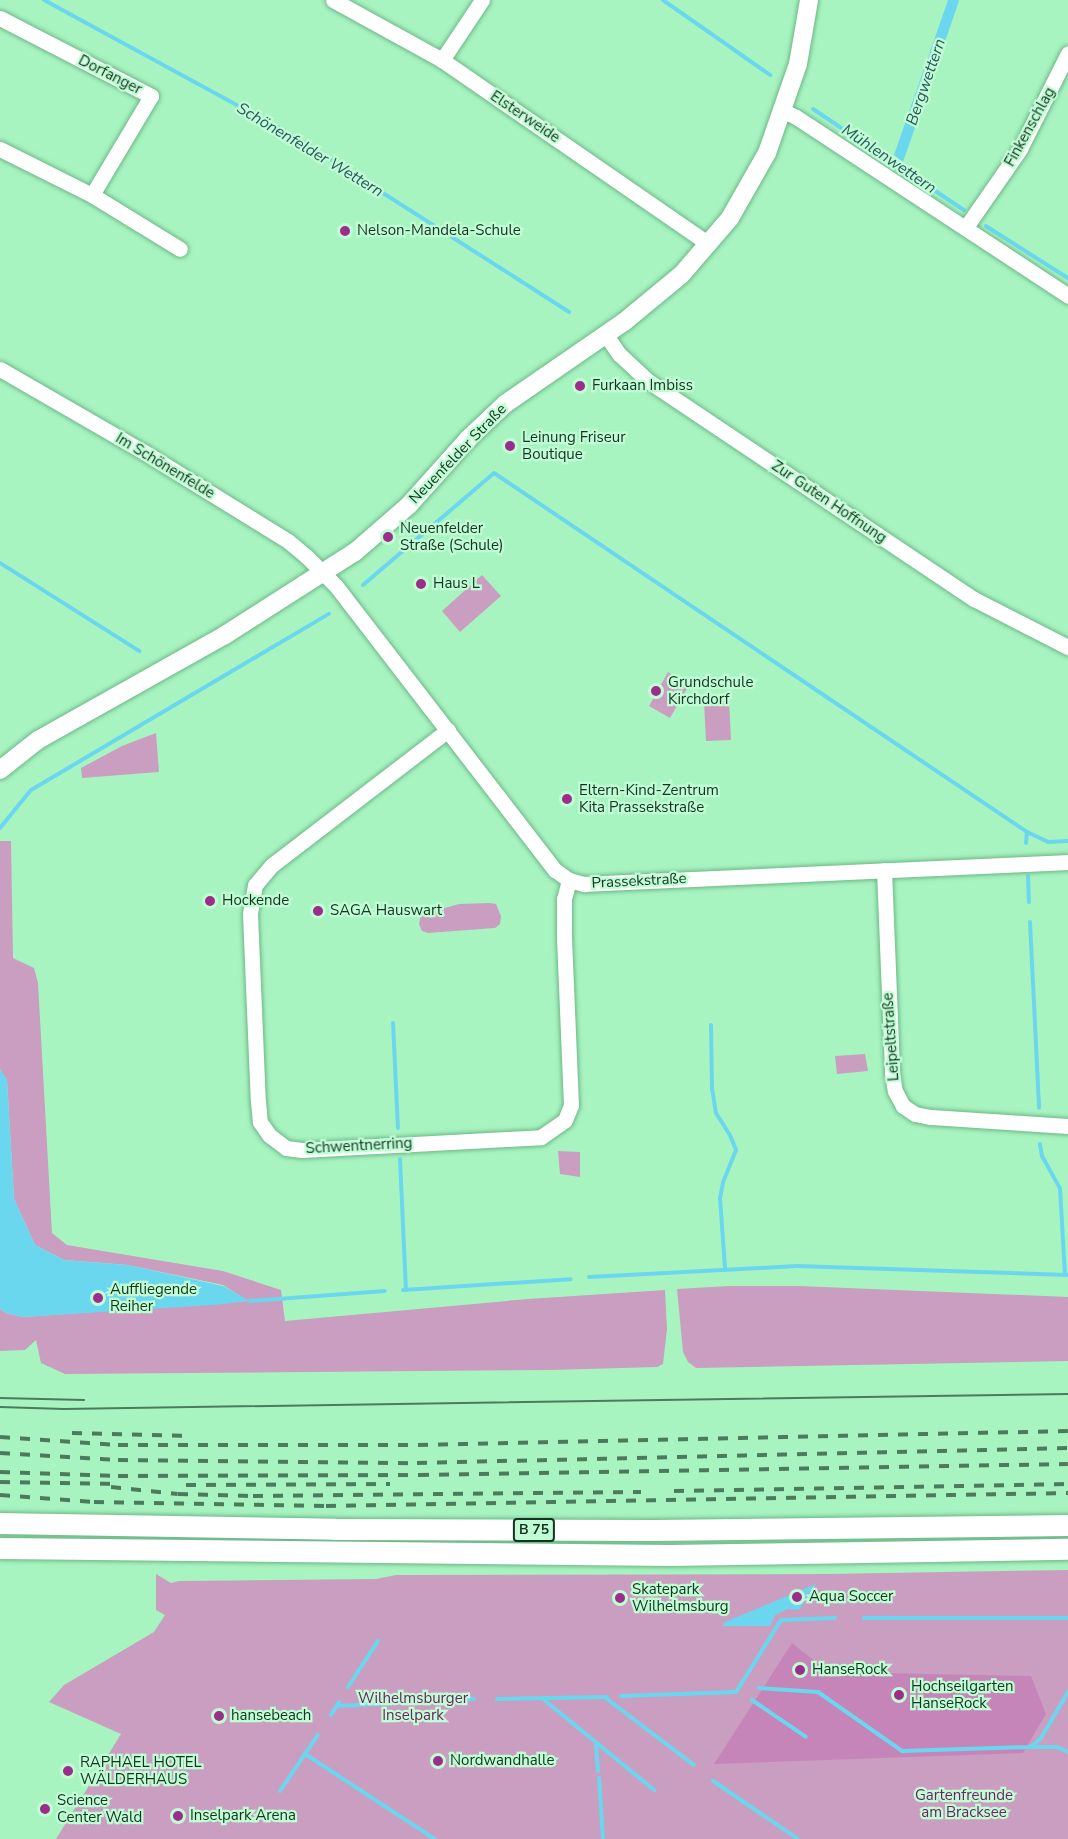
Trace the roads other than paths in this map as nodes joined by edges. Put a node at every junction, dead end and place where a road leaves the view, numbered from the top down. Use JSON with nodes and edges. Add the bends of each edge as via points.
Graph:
{"nodes":[{"id":1,"x":333,"y":0,"type":"edge"},
{"id":2,"x":482,"y":0,"type":"edge"},
{"id":3,"x":809,"y":0,"type":"edge"},
{"id":4,"x":0,"y":18,"type":"edge"},
{"id":5,"x":1068,"y":53,"type":"edge"},
{"id":6,"x":442,"y":60,"type":"junction"},
{"id":7,"x":783,"y":111,"type":"junction"},
{"id":8,"x":0,"y":149,"type":"edge"},
{"id":9,"x":92,"y":195,"type":"junction"},
{"id":10,"x":966,"y":227,"type":"junction"},
{"id":11,"x":709,"y":244,"type":"junction"},
{"id":12,"x":180,"y":249,"type":"dead end"},
{"id":13,"x":1068,"y":296,"type":"edge"},
{"id":14,"x":606,"y":335,"type":"junction"},
{"id":15,"x":0,"y":369,"type":"edge"},
{"id":16,"x":324,"y":573,"type":"junction"},
{"id":17,"x":1068,"y":647,"type":"edge"},
{"id":18,"x":448,"y":729,"type":"junction"},
{"id":19,"x":0,"y":770,"type":"edge"},
{"id":20,"x":1068,"y":862,"type":"edge"},
{"id":21,"x":884,"y":870,"type":"junction"},
{"id":22,"x":569,"y":880,"type":"junction"},
{"id":23,"x":1068,"y":1126,"type":"edge"},
{"id":24,"x":0,"y":1523,"type":"edge"},
{"id":25,"x":1068,"y":1525,"type":"edge"},
{"id":26,"x":0,"y":1548,"type":"edge"},
{"id":27,"x":1068,"y":1549,"type":"edge"}],
"edges":[{"from":1,"to":6,"type":"street","name":"Elsterweide"},
{"from":2,"to":6,"type":"street"},
{"from":3,"to":7,"type":"main road","name":"Neuenfelder Straße","via":[[802,45]]},
{"from":4,"to":9,"type":"street","name":"Dorfanger","via":[[151,96]]},
{"from":5,"to":10,"type":"street","name":"Finkenschlag","via":[[1020,149]]},
{"from":6,"to":11,"type":"street","name":"Elsterweide"},
{"from":7,"to":10,"type":"street"},
{"from":7,"to":11,"type":"main road","name":"Neuenfelder Straße","via":[[750,186]]},
{"from":8,"to":9,"type":"street"},
{"from":9,"to":12,"type":"street"},
{"from":10,"to":13,"type":"street"},
{"from":11,"to":14,"type":"main road","name":"Neuenfelder Straße","via":[[667,287]]},
{"from":14,"to":16,"type":"main road","name":"Neuenfelder Straße","via":[[505,404],[392,521]]},
{"from":14,"to":17,"type":"street","name":"Zur Guten Hoffnung","via":[[628,364],[658,387],[974,599]]},
{"from":15,"to":16,"type":"street","name":"Im Schönenfelde","via":[[288,541]]},
{"from":16,"to":18,"type":"street","name":"Prassekstraße"},
{"from":16,"to":19,"type":"main road","name":"Neuenfelder Straße","via":[[225,635],[38,740]]},
{"from":18,"to":22,"type":"street","name":"Prassekstraße","via":[[555,870]]},
{"from":18,"to":22,"type":"street","name":"Schwentnerring","via":[[271,866],[255,885],[251,898],[259,1118],[273,1139],[286,1148],[297,1149],[541,1137],[565,1120],[571,1105],[564,938],[564,899]]},
{"from":20,"to":21,"type":"street","name":"Prassekstraße"},
{"from":21,"to":22,"type":"street","name":"Prassekstraße","via":[[584,884]]},
{"from":21,"to":23,"type":"street","name":"Leipeltstraße","via":[[892,1073],[903,1106],[915,1114],[931,1117]]},
{"from":24,"to":25,"type":"highway","number":"B 75","via":[[335,1530]]},
{"from":26,"to":27,"type":"highway","number":"B 75","via":[[670,1555]]}]}
